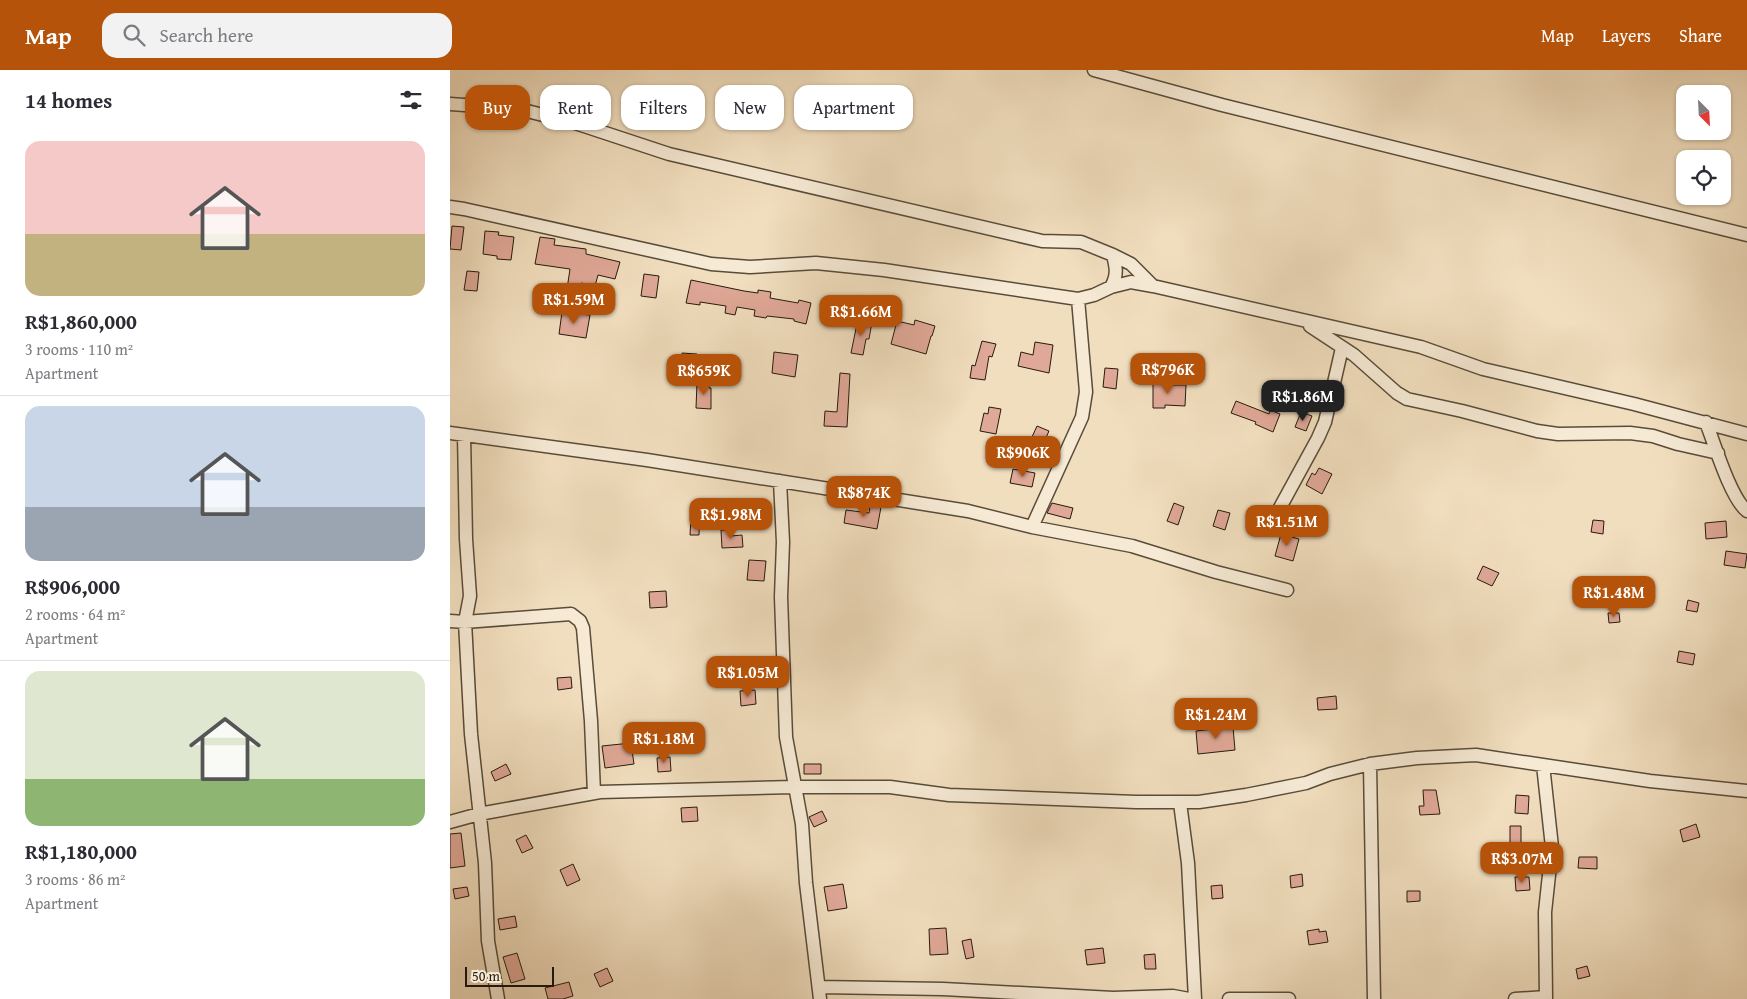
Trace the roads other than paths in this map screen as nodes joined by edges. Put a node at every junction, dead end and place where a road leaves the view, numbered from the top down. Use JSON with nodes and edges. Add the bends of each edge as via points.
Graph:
{"nodes":[{"id":1,"x":1094,"y":70,"type":"edge"},
{"id":2,"x":450,"y":104,"type":"edge"},
{"id":3,"x":450,"y":208,"type":"edge"},
{"id":4,"x":1747,"y":234,"type":"edge"},
{"id":5,"x":1112,"y":255,"type":"junction"},
{"id":6,"x":1153,"y":286,"type":"junction"},
{"id":7,"x":1111,"y":287,"type":"junction"},
{"id":8,"x":1078,"y":299,"type":"junction"},
{"id":9,"x":1304,"y":322,"type":"junction"},
{"id":10,"x":1342,"y":348,"type":"junction"},
{"id":11,"x":1706,"y":422,"type":"junction"},
{"id":12,"x":450,"y":433,"type":"edge"},
{"id":13,"x":1747,"y":434,"type":"edge"},
{"id":14,"x":464,"y":436,"type":"junction"},
{"id":15,"x":1718,"y":453,"type":"junction"},
{"id":16,"x":780,"y":481,"type":"junction"},
{"id":17,"x":1747,"y":511,"type":"edge"},
{"id":18,"x":1270,"y":526,"type":"dead end"},
{"id":19,"x":1032,"y":527,"type":"junction"},
{"id":20,"x":1287,"y":590,"type":"dead end"},
{"id":21,"x":450,"y":621,"type":"edge"},
{"id":22,"x":464,"y":622,"type":"junction"},
{"id":23,"x":1370,"y":764,"type":"junction"},
{"id":24,"x":1543,"y":765,"type":"junction"},
{"id":25,"x":794,"y":786,"type":"junction"},
{"id":26,"x":1747,"y":791,"type":"edge"},
{"id":27,"x":594,"y":793,"type":"junction"},
{"id":28,"x":1180,"y":803,"type":"junction"},
{"id":29,"x":479,"y":814,"type":"junction"},
{"id":30,"x":450,"y":822,"type":"edge"},
{"id":31,"x":819,"y":993,"type":"edge"},
{"id":32,"x":1546,"y":998,"type":"edge"},
{"id":33,"x":498,"y":999,"type":"edge"},
{"id":34,"x":1189,"y":999,"type":"edge"},
{"id":35,"x":1195,"y":999,"type":"edge"},
{"id":36,"x":1229,"y":999,"type":"edge"},
{"id":37,"x":1289,"y":999,"type":"edge"},
{"id":38,"x":1374,"y":999,"type":"edge"},
{"id":39,"x":1515,"y":999,"type":"edge"}],
"edges":[{"from":1,"to":4,"type":"street","via":[[1222,105]]},
{"from":2,"to":5,"type":"street","via":[[519,109],[575,123],[669,154],[1042,241],[1081,242]]},
{"from":3,"to":8,"type":"street","via":[[712,264],[750,267],[816,262]]},
{"from":5,"to":6,"type":"street","via":[[1131,264]]},
{"from":5,"to":7,"type":"street","via":[[1117,268]]},
{"from":6,"to":7,"type":"street","via":[[1131,282]]},
{"from":6,"to":9,"type":"street"},
{"from":7,"to":8,"type":"street"},
{"from":8,"to":19,"type":"street","via":[[1086,392],[1082,417]]},
{"from":9,"to":10,"type":"street"},
{"from":9,"to":11,"type":"street","via":[[1421,348],[1483,369]]},
{"from":10,"to":15,"type":"street","via":[[1407,399],[1537,431],[1558,434],[1630,433]]},
{"from":10,"to":18,"type":"street","via":[[1318,438]]},
{"from":11,"to":13,"type":"street"},
{"from":11,"to":15,"type":"street"},
{"from":12,"to":14,"type":"street"},
{"from":14,"to":16,"type":"street"},
{"from":14,"to":22,"type":"street","via":[[470,596]]},
{"from":15,"to":17,"type":"street","via":[[1734,492]]},
{"from":16,"to":19,"type":"street","via":[[968,510]]},
{"from":16,"to":25,"type":"street","via":[[786,728]]},
{"from":19,"to":20,"type":"street","via":[[1132,546]]},
{"from":21,"to":22,"type":"street"},
{"from":22,"to":27,"type":"street","via":[[572,614],[580,621],[590,711]]},
{"from":22,"to":29,"type":"street"},
{"from":23,"to":24,"type":"street","via":[[1476,755]]},
{"from":23,"to":28,"type":"street","via":[[1246,795]]},
{"from":23,"to":38,"type":"street"},
{"from":24,"to":26,"type":"street","via":[[1650,782]]},
{"from":24,"to":32,"type":"street","via":[[1552,847],[1546,912]]},
{"from":25,"to":27,"type":"street"},
{"from":25,"to":28,"type":"street","via":[[890,787],[950,795]]},
{"from":25,"to":31,"type":"street","via":[[802,824]]},
{"from":27,"to":29,"type":"street"},
{"from":28,"to":35,"type":"street","via":[[1188,863]]},
{"from":29,"to":30,"type":"street"},
{"from":29,"to":33,"type":"street","via":[[485,863],[488,941]]},
{"from":31,"to":34,"type":"street","via":[[943,989]]},
{"from":32,"to":39,"type":"street"},
{"from":36,"to":37,"type":"street"}]}
